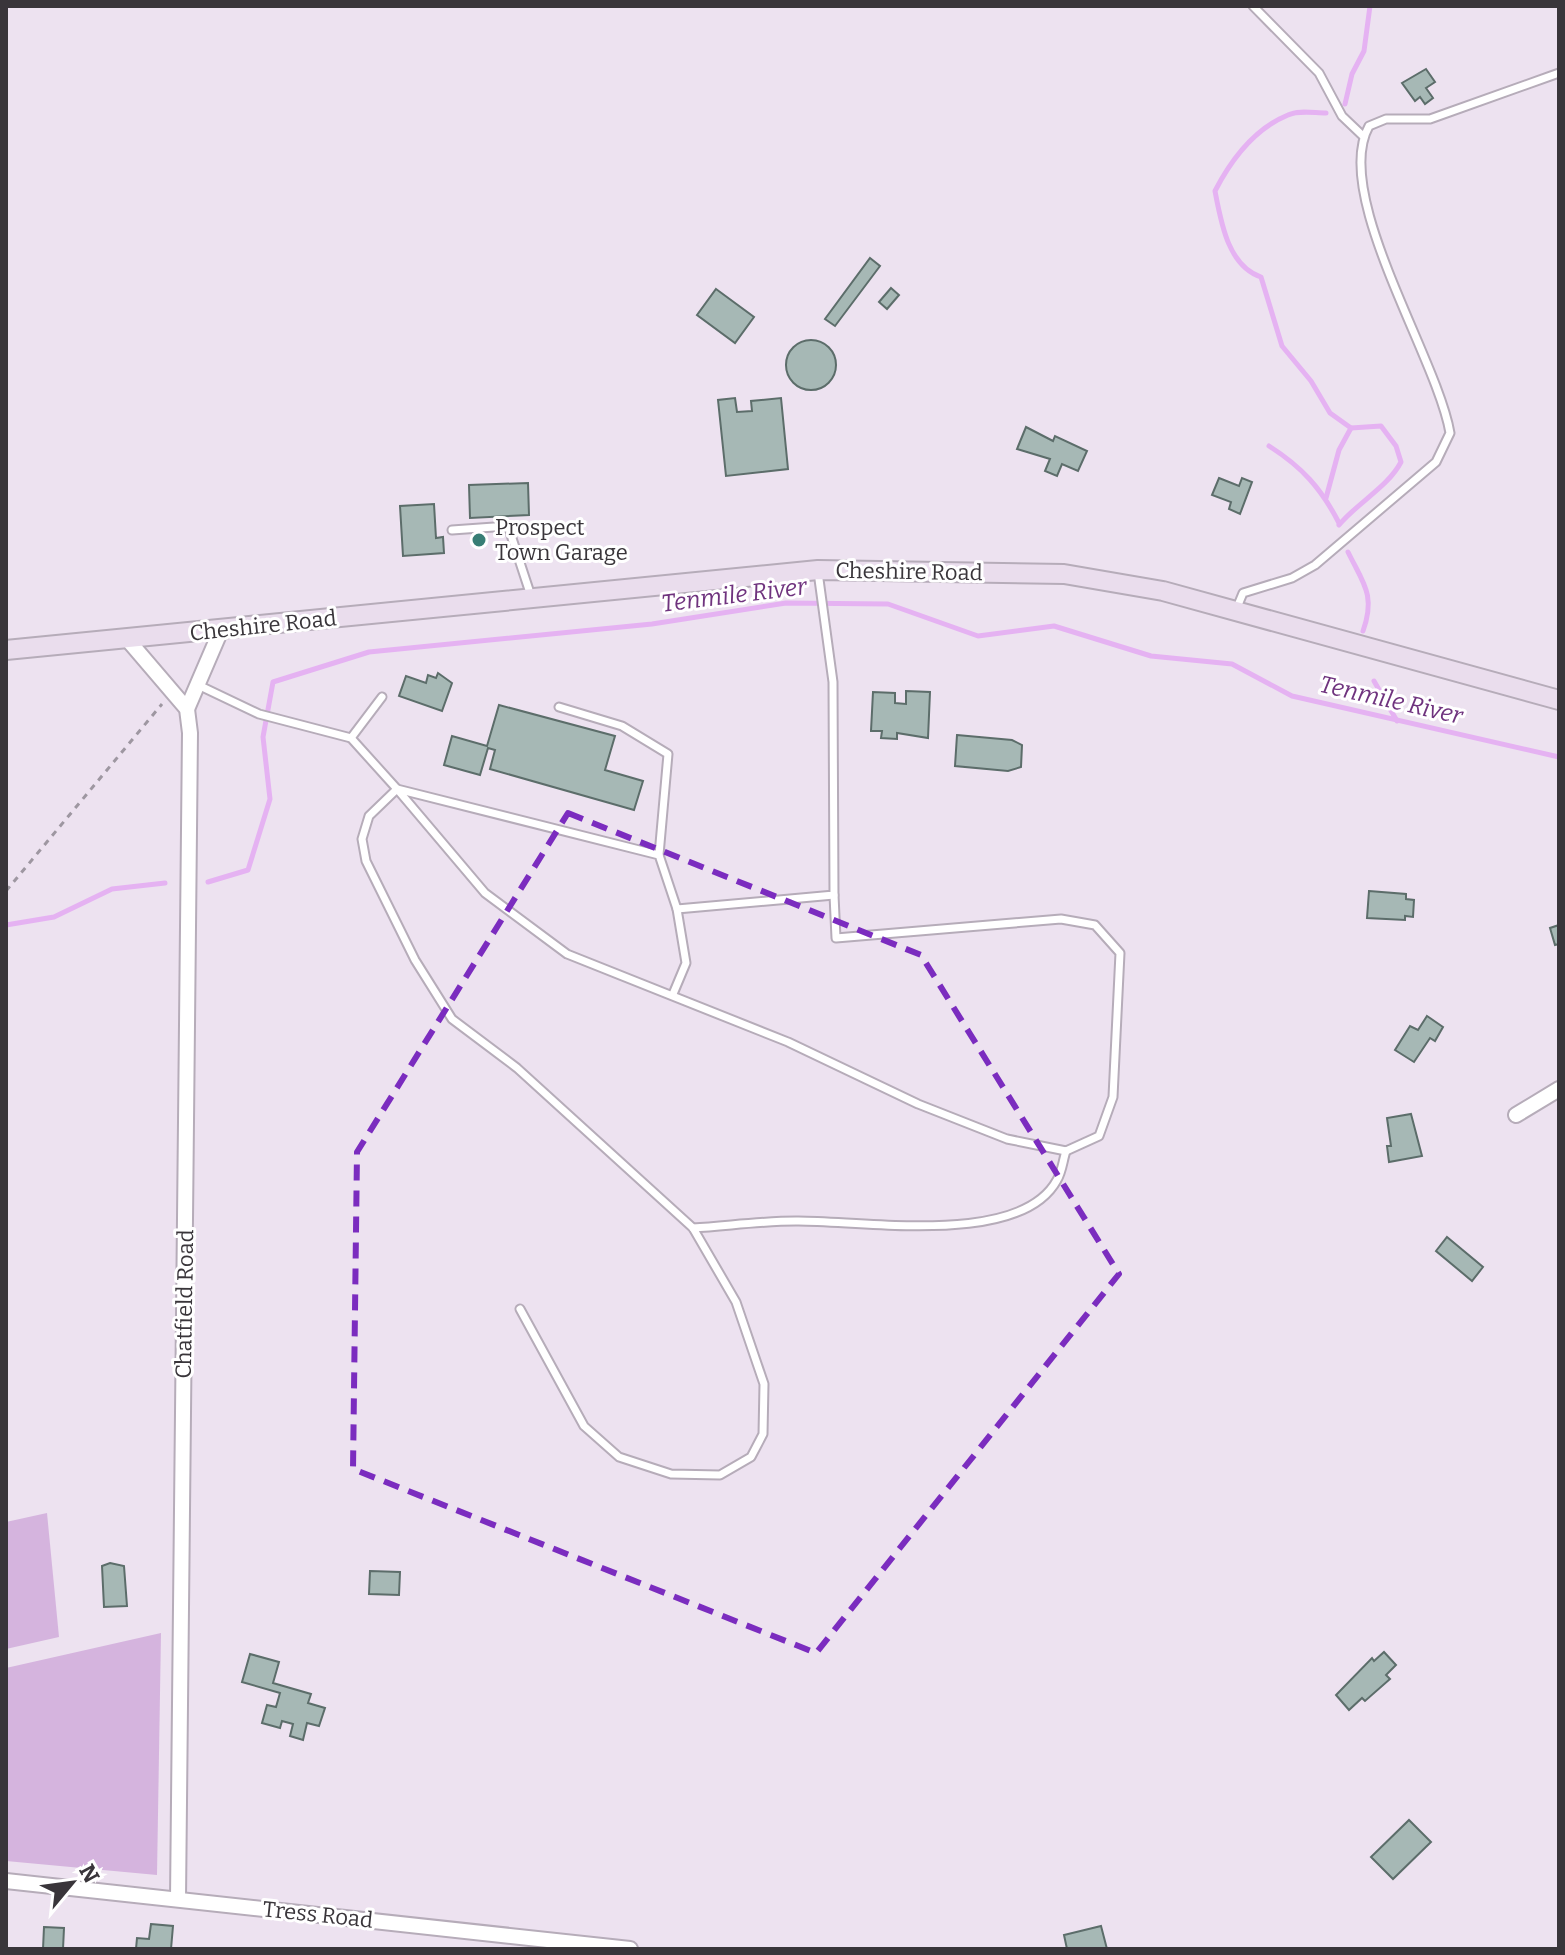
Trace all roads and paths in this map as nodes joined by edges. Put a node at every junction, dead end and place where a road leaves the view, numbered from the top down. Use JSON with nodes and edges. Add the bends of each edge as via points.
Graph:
{"nodes":[{"id":1,"x":1253,"y":6,"type":"edge"},
{"id":2,"x":1559,"y":73,"type":"edge"},
{"id":3,"x":1363,"y":136,"type":"junction"},
{"id":4,"x":452,"y":530,"type":"dead end"},
{"id":5,"x":818,"y":570,"type":"junction"},
{"id":6,"x":531,"y":596,"type":"junction"},
{"id":7,"x":1236,"y":610,"type":"junction"},
{"id":8,"x":221,"y":630,"type":"junction"},
{"id":9,"x":128,"y":640,"type":"junction"},
{"id":10,"x":6,"y":650,"type":"edge"},
{"id":11,"x":196,"y":684,"type":"junction"},
{"id":12,"x":173,"y":692,"type":"junction"},
{"id":13,"x":382,"y":697,"type":"dead end"},
{"id":14,"x":1559,"y":700,"type":"edge"},
{"id":15,"x":559,"y":707,"type":"dead end"},
{"id":16,"x":187,"y":709,"type":"junction"},
{"id":17,"x":351,"y":738,"type":"junction"},
{"id":18,"x":397,"y":789,"type":"junction"},
{"id":19,"x":659,"y":855,"type":"junction"},
{"id":20,"x":6,"y":891,"type":"edge"},
{"id":21,"x":834,"y":895,"type":"junction"},
{"id":22,"x":677,"y":909,"type":"junction"},
{"id":23,"x":673,"y":994,"type":"junction"},
{"id":24,"x":1559,"y":1089,"type":"edge"},
{"id":25,"x":1516,"y":1115,"type":"dead end"},
{"id":26,"x":1066,"y":1151,"type":"junction"},
{"id":27,"x":693,"y":1228,"type":"junction"},
{"id":28,"x":520,"y":1309,"type":"dead end"},
{"id":29,"x":6,"y":1881,"type":"edge"},
{"id":30,"x":178,"y":1899,"type":"junction"},
{"id":31,"x":630,"y":1949,"type":"edge"}],
"edges":[{"from":1,"to":3,"type":"lane","via":[[1319,73],[1342,116]]},
{"from":2,"to":3,"type":"lane","via":[[1430,119],[1375,121]]},
{"from":3,"to":7,"type":"lane","via":[[1359,155],[1369,213],[1437,384],[1450,433],[1436,462],[1315,565],[1243,593]]},
{"from":4,"to":6,"type":"lane","via":[[508,526]]},
{"from":5,"to":6,"type":"main road","name":"Cheshire Road"},
{"from":5,"to":7,"type":"main road","name":"Cheshire Road","via":[[1064,574]]},
{"from":5,"to":21,"type":"lane","via":[[833,682]]},
{"from":6,"to":8,"type":"main road","name":"Cheshire Road"},
{"from":7,"to":14,"type":"main road","name":"Cheshire Road"},
{"from":8,"to":9,"type":"main road","name":"Cheshire Road"},
{"from":8,"to":11,"type":"street","name":"Chatfield Road"},
{"from":9,"to":10,"type":"main road","name":"Cheshire Road"},
{"from":9,"to":12,"type":"street"},
{"from":11,"to":16,"type":"street","name":"Chatfield Road"},
{"from":11,"to":17,"type":"lane","via":[[259,714]]},
{"from":12,"to":16,"type":"street"},
{"from":12,"to":20,"type":"path"},
{"from":13,"to":17,"type":"lane"},
{"from":15,"to":19,"type":"lane","via":[[622,726],[668,754]]},
{"from":16,"to":30,"type":"street","name":"Chatfield Road"},
{"from":17,"to":18,"type":"lane"},
{"from":18,"to":19,"type":"lane"},
{"from":18,"to":23,"type":"lane","via":[[485,893],[567,954]]},
{"from":18,"to":27,"type":"lane","via":[[369,816],[362,839],[366,861],[415,960],[452,1019],[517,1068]]},
{"from":19,"to":22,"type":"lane"},
{"from":21,"to":22,"type":"lane"},
{"from":21,"to":26,"type":"lane","via":[[836,938],[1061,919],[1095,925],[1120,953],[1113,1097],[1099,1136]]},
{"from":22,"to":23,"type":"lane","via":[[686,963]]},
{"from":23,"to":26,"type":"lane","via":[[918,1104],[1007,1139]]},
{"from":24,"to":25,"type":"street"},
{"from":26,"to":27,"type":"lane","via":[[1057,1182],[1031,1204],[986,1222],[930,1227],[796,1221]]},
{"from":27,"to":28,"type":"lane","via":[[736,1302],[764,1384],[763,1434],[751,1457],[720,1475],[671,1474],[619,1457],[584,1426]]},
{"from":29,"to":30,"type":"street","name":"Tress Road"},
{"from":30,"to":31,"type":"street","name":"Tress Road"}]}
